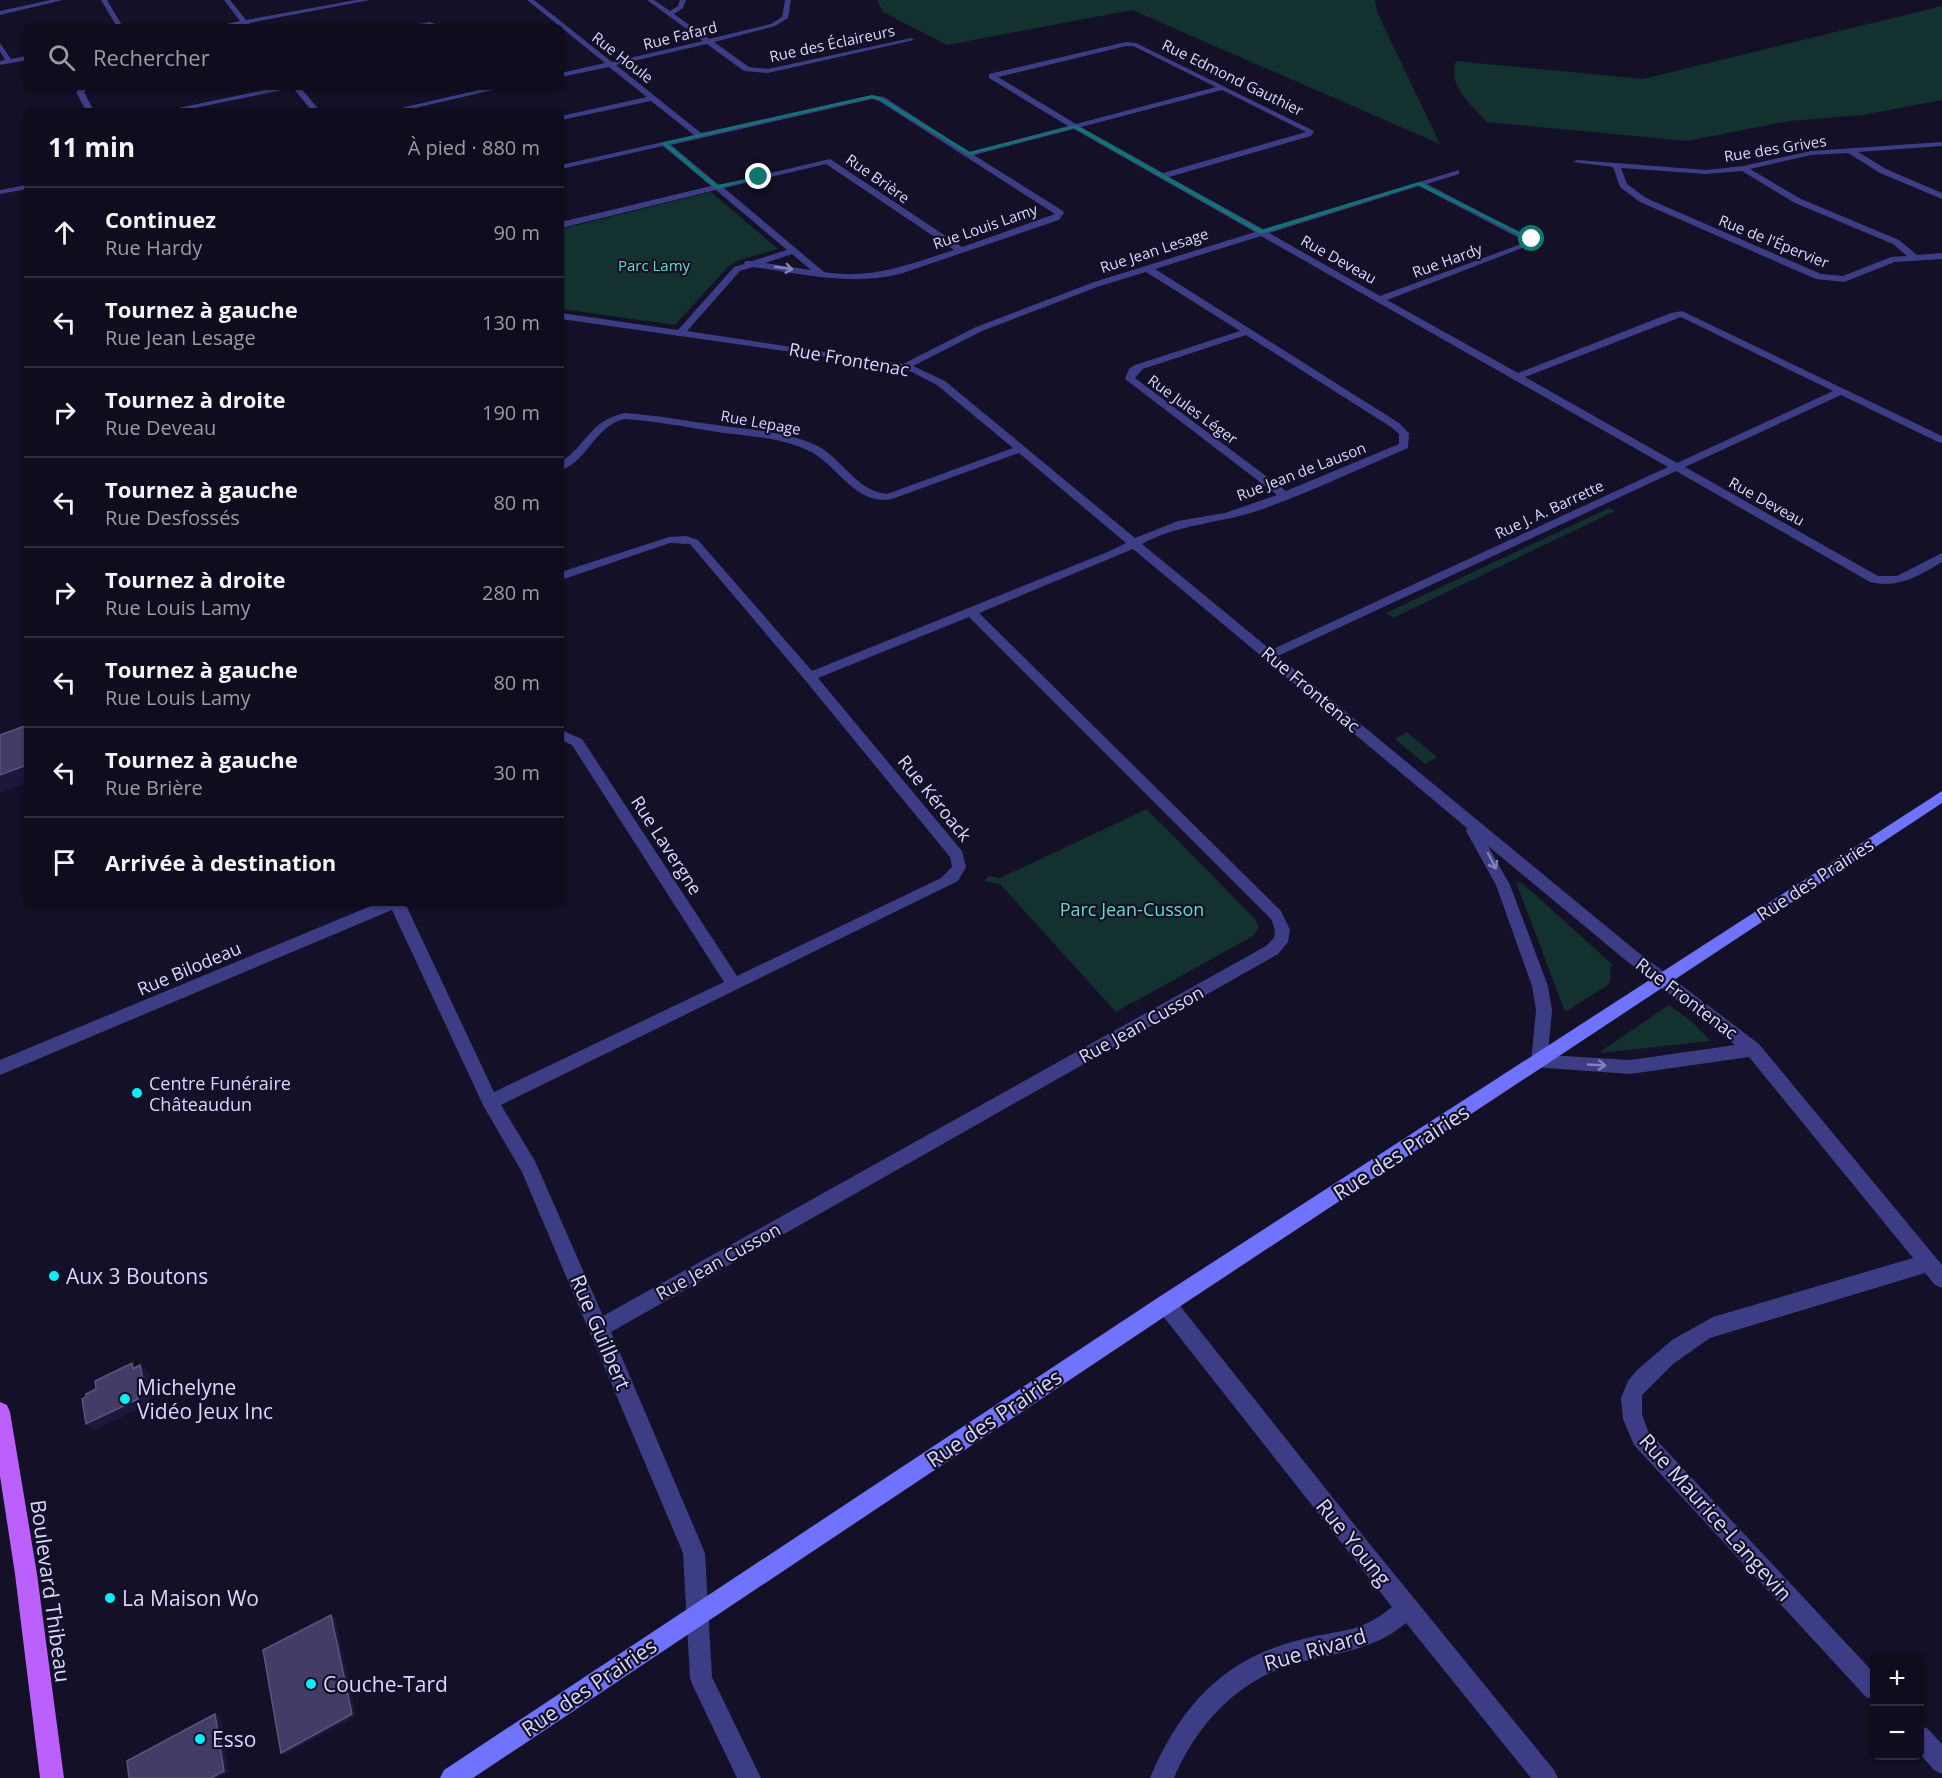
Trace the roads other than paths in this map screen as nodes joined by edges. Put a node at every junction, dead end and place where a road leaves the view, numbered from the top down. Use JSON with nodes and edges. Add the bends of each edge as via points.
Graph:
{"nodes":[{"id":1,"x":60,"y":0,"type":"edge"},
{"id":2,"x":104,"y":0,"type":"edge"},
{"id":3,"x":227,"y":0,"type":"edge"},
{"id":4,"x":367,"y":0,"type":"edge"},
{"id":5,"x":530,"y":0,"type":"edge"},
{"id":6,"x":650,"y":0,"type":"edge"},
{"id":7,"x":683,"y":0,"type":"edge"},
{"id":8,"x":788,"y":0,"type":"edge"},
{"id":9,"x":0,"y":14,"type":"edge"},
{"id":10,"x":670,"y":14,"type":"junction"},
{"id":11,"x":118,"y":24,"type":"edge"},
{"id":12,"x":246,"y":24,"type":"edge"},
{"id":13,"x":252,"y":24,"type":"edge"},
{"id":14,"x":560,"y":24,"type":"edge"},
{"id":15,"x":564,"y":27,"type":"edge"},
{"id":16,"x":910,"y":40,"type":"dead end"},
{"id":17,"x":708,"y":42,"type":"junction"},
{"id":18,"x":1,"y":48,"type":"edge"},
{"id":19,"x":24,"y":58,"type":"edge"},
{"id":20,"x":9,"y":61,"type":"junction"},
{"id":21,"x":0,"y":63,"type":"edge"},
{"id":22,"x":611,"y":64,"type":"junction"},
{"id":23,"x":564,"y":74,"type":"edge"},
{"id":24,"x":992,"y":76,"type":"joint"},
{"id":25,"x":1222,"y":88,"type":"junction"},
{"id":26,"x":82,"y":90,"type":"edge"},
{"id":27,"x":275,"y":90,"type":"edge"},
{"id":28,"x":298,"y":90,"type":"edge"},
{"id":29,"x":488,"y":90,"type":"edge"},
{"id":30,"x":653,"y":98,"type":"junction"},
{"id":31,"x":88,"y":108,"type":"edge"},
{"id":32,"x":183,"y":108,"type":"edge"},
{"id":33,"x":314,"y":108,"type":"edge"},
{"id":34,"x":406,"y":108,"type":"edge"},
{"id":35,"x":564,"y":117,"type":"edge"},
{"id":36,"x":1074,"y":126,"type":"junction"},
{"id":37,"x":699,"y":135,"type":"junction"},
{"id":38,"x":664,"y":143,"type":"junction"},
{"id":39,"x":1942,"y":144,"type":"edge"},
{"id":40,"x":1850,"y":151,"type":"junction"},
{"id":41,"x":969,"y":154,"type":"junction"},
{"id":42,"x":1578,"y":162,"type":"dead end"},
{"id":43,"x":1616,"y":165,"type":"junction"},
{"id":44,"x":564,"y":166,"type":"edge"},
{"id":45,"x":1743,"y":168,"type":"junction"},
{"id":46,"x":1456,"y":172,"type":"dead end"},
{"id":47,"x":1163,"y":176,"type":"junction"},
{"id":48,"x":1419,"y":183,"type":"junction"},
{"id":49,"x":716,"y":187,"type":"junction"},
{"id":50,"x":24,"y":188,"type":"edge"},
{"id":51,"x":0,"y":192,"type":"edge"},
{"id":52,"x":1942,"y":196,"type":"edge"},
{"id":53,"x":564,"y":224,"type":"edge"},
{"id":54,"x":1261,"y":232,"type":"junction"},
{"id":55,"x":792,"y":250,"type":"junction"},
{"id":56,"x":961,"y":250,"type":"junction"},
{"id":57,"x":1942,"y":256,"type":"edge"},
{"id":58,"x":1914,"y":257,"type":"junction"},
{"id":59,"x":748,"y":263,"type":"junction"},
{"id":60,"x":1147,"y":268,"type":"junction"},
{"id":61,"x":820,"y":273,"type":"junction"},
{"id":62,"x":1380,"y":299,"type":"junction"},
{"id":63,"x":564,"y":316,"type":"edge"},
{"id":64,"x":1246,"y":332,"type":"junction"},
{"id":65,"x":680,"y":333,"type":"junction"},
{"id":66,"x":904,"y":367,"type":"junction"},
{"id":67,"x":1517,"y":377,"type":"junction"},
{"id":68,"x":1841,"y":391,"type":"junction"},
{"id":69,"x":1942,"y":440,"type":"edge"},
{"id":70,"x":1022,"y":449,"type":"junction"},
{"id":71,"x":564,"y":464,"type":"edge"},
{"id":72,"x":1676,"y":467,"type":"junction"},
{"id":73,"x":1285,"y":496,"type":"junction"},
{"id":74,"x":1133,"y":543,"type":"junction"},
{"id":75,"x":1942,"y":557,"type":"edge"},
{"id":76,"x":564,"y":575,"type":"edge"},
{"id":77,"x":971,"y":612,"type":"junction"},
{"id":78,"x":1270,"y":655,"type":"junction"},
{"id":79,"x":810,"y":677,"type":"junction"},
{"id":80,"x":564,"y":736,"type":"edge"},
{"id":81,"x":1941,"y":798,"type":"edge"},
{"id":82,"x":1459,"y":813,"type":"junction"},
{"id":83,"x":388,"y":906,"type":"edge"},
{"id":84,"x":396,"y":906,"type":"edge"},
{"id":85,"x":1663,"y":980,"type":"junction"},
{"id":86,"x":734,"y":985,"type":"junction"},
{"id":87,"x":1753,"y":1049,"type":"junction"},
{"id":88,"x":1539,"y":1062,"type":"junction"},
{"id":89,"x":0,"y":1068,"type":"edge"},
{"id":90,"x":490,"y":1102,"type":"junction"},
{"id":91,"x":1928,"y":1263,"type":"junction"},
{"id":92,"x":1942,"y":1279,"type":"edge"},
{"id":93,"x":1166,"y":1304,"type":"junction"},
{"id":94,"x":600,"y":1328,"type":"junction"},
{"id":95,"x":0,"y":1412,"type":"edge"},
{"id":96,"x":1408,"y":1608,"type":"junction"},
{"id":97,"x":697,"y":1614,"type":"junction"},
{"id":98,"x":1870,"y":1684,"type":"edge"},
{"id":99,"x":1924,"y":1742,"type":"edge"},
{"id":100,"x":1942,"y":1762,"type":"edge"},
{"id":101,"x":52,"y":1778,"type":"edge"},
{"id":102,"x":452,"y":1778,"type":"edge"},
{"id":103,"x":748,"y":1778,"type":"edge"},
{"id":104,"x":1162,"y":1778,"type":"edge"},
{"id":105,"x":1546,"y":1778,"type":"edge"}],
"edges":[{"from":1,"to":9,"type":"street"},
{"from":2,"to":11,"type":"street"},
{"from":3,"to":12,"type":"street"},
{"from":4,"to":13,"type":"street"},
{"from":5,"to":14,"type":"street","name":"Rue Houle"},
{"from":6,"to":10,"type":"street","name":"Rue des Éclaireurs"},
{"from":7,"to":10,"type":"street","via":[[681,7]]},
{"from":8,"to":17,"type":"street","name":"Rue Fafard","via":[[786,16],[779,23]]},
{"from":10,"to":17,"type":"street","name":"Rue des Éclaireurs"},
{"from":15,"to":22,"type":"street","name":"Rue Houle"},
{"from":16,"to":17,"type":"street","name":"Rue des Éclaireurs","via":[[759,71],[747,69]]},
{"from":17,"to":22,"type":"street","name":"Rue Fafard"},
{"from":18,"to":20,"type":"street"},
{"from":19,"to":20,"type":"street"},
{"from":20,"to":21,"type":"street"},
{"from":22,"to":23,"type":"street","name":"Rue Fafard"},
{"from":22,"to":30,"type":"street","name":"Rue Houle"},
{"from":24,"to":25,"type":"street","name":"Rue Edmond Gauthier","via":[[1128,44]]},
{"from":24,"to":36,"type":"street","name":"Rue Deveau"},
{"from":25,"to":36,"type":"street"},
{"from":25,"to":47,"type":"street","name":"Rue Edmond Gauthier","via":[[1311,132]]},
{"from":26,"to":31,"type":"street"},
{"from":27,"to":32,"type":"street"},
{"from":28,"to":33,"type":"street"},
{"from":29,"to":34,"type":"street"},
{"from":30,"to":35,"type":"street"},
{"from":30,"to":37,"type":"street","name":"Rue Houle"},
{"from":36,"to":41,"type":"street"},
{"from":36,"to":47,"type":"street","name":"Rue Deveau"},
{"from":37,"to":38,"type":"street","name":"Rue Louis Lamy"},
{"from":37,"to":41,"type":"street","name":"Rue Louis Lamy","via":[[872,96]]},
{"from":38,"to":44,"type":"street"},
{"from":38,"to":49,"type":"street","name":"Rue Louis Lamy"},
{"from":39,"to":40,"type":"street","name":"Rue des Grives"},
{"from":40,"to":45,"type":"street","name":"Rue des Grives","via":[[1802,154]]},
{"from":40,"to":52,"type":"street","via":[[1883,171]]},
{"from":41,"to":56,"type":"street","name":"Rue Louis Lamy","via":[[1060,214]]},
{"from":42,"to":43,"type":"street","name":"Rue des Grives"},
{"from":43,"to":45,"type":"street","name":"Rue des Grives","via":[[1700,172]]},
{"from":43,"to":58,"type":"street","name":"Rue de l'Épervier","via":[[1623,185],[1643,200],[1819,277],[1844,279],[1894,259]]},
{"from":45,"to":58,"type":"street","via":[[1798,201],[1896,242]]},
{"from":46,"to":48,"type":"street","name":"Rue Jean Lesage"},
{"from":47,"to":54,"type":"street","name":"Rue Deveau"},
{"from":48,"to":54,"type":"street","name":"Rue Jean Lesage"},
{"from":48,"to":62,"type":"street","name":"Rue Hardy","via":[[1534,242]]},
{"from":49,"to":53,"type":"street","name":"Rue Brière"},
{"from":49,"to":55,"type":"street","name":"Rue Louis Lamy"},
{"from":49,"to":56,"type":"street","name":"Rue Brière","via":[[830,162]]},
{"from":50,"to":51,"type":"street"},
{"from":54,"to":60,"type":"street","name":"Rue Jean Lesage"},
{"from":54,"to":62,"type":"street","name":"Rue Deveau"},
{"from":55,"to":59,"type":"street"},
{"from":55,"to":61,"type":"street","name":"Rue Louis Lamy"},
{"from":56,"to":61,"type":"street","name":"Rue Louis Lamy","via":[[884,275],[849,278]]},
{"from":57,"to":58,"type":"street","name":"Rue de l'Épervier"},
{"from":59,"to":61,"type":"street","name":"Rue Louis Lamy","one_way":true},
{"from":59,"to":65,"type":"street","via":[[734,271]]},
{"from":60,"to":64,"type":"street","name":"Rue Jean de Lauson"},
{"from":60,"to":66,"type":"street","name":"Rue Jean Lesage","via":[[989,325]]},
{"from":62,"to":67,"type":"street","name":"Rue Deveau"},
{"from":63,"to":65,"type":"street","name":"Rue Frontenac"},
{"from":64,"to":73,"type":"street","name":"Rue Jules Léger","via":[[1139,367],[1130,380]]},
{"from":64,"to":73,"type":"street","name":"Rue Jean de Lauson","via":[[1395,425],[1406,438],[1399,450]]},
{"from":65,"to":66,"type":"street","name":"Rue Frontenac"},
{"from":66,"to":70,"type":"street","name":"Rue Frontenac","via":[[941,383]]},
{"from":67,"to":68,"type":"street","via":[[1682,314]]},
{"from":67,"to":72,"type":"street","name":"Rue Deveau"},
{"from":68,"to":69,"type":"street"},
{"from":68,"to":72,"type":"street","name":"Rue J. A. Barrette"},
{"from":70,"to":71,"type":"street","name":"Rue Lepage","via":[[888,497],[876,497],[867,494],[826,455],[799,443],[625,416],[607,421]]},
{"from":70,"to":74,"type":"street","name":"Rue Frontenac"},
{"from":72,"to":75,"type":"street","name":"Rue Deveau","via":[[1880,581],[1896,582]]},
{"from":72,"to":78,"type":"street","name":"Rue J. A. Barrette"},
{"from":73,"to":74,"type":"street","name":"Rue Jean de Lauson","via":[[1240,513],[1169,527]]},
{"from":74,"to":77,"type":"street","name":"Rue Jean de Lauson"},
{"from":74,"to":78,"type":"street","name":"Rue Frontenac"},
{"from":76,"to":79,"type":"street","name":"Rue Kéroack","via":[[669,540],[691,540]]},
{"from":77,"to":79,"type":"street","name":"Rue Jean de Lauson"},
{"from":77,"to":94,"type":"street","name":"Rue Jean Cusson","via":[[1276,915],[1283,929],[1282,940],[1272,950]]},
{"from":78,"to":82,"type":"street","name":"Rue Frontenac"},
{"from":79,"to":86,"type":"street","name":"Rue Kéroack","via":[[957,855],[959,868],[946,882]]},
{"from":80,"to":86,"type":"street","name":"Rue Lavergne","via":[[577,742]]},
{"from":81,"to":85,"type":"main road","name":"Rue des Prairies"},
{"from":82,"to":85,"type":"street","name":"Rue Frontenac"},
{"from":82,"to":88,"type":"street","one_way":true,"via":[[1494,865],[1540,986],[1544,1010]]},
{"from":83,"to":89,"type":"street","name":"Rue Bilodeau"},
{"from":84,"to":90,"type":"street","name":"Rue Guilbert"},
{"from":85,"to":87,"type":"street","name":"Rue Frontenac"},
{"from":85,"to":88,"type":"main road","name":"Rue des Prairies"},
{"from":86,"to":90,"type":"street","name":"Rue Kéroack"},
{"from":88,"to":87,"type":"street","one_way":true,"via":[[1630,1067]]},
{"from":87,"to":91,"type":"street","name":"Rue Frontenac"},
{"from":88,"to":93,"type":"main road","name":"Rue des Prairies"},
{"from":90,"to":94,"type":"street","name":"Rue Guilbert","via":[[529,1167]]},
{"from":91,"to":92,"type":"street","name":"Rue Frontenac"},
{"from":91,"to":98,"type":"street","name":"Rue Maurice-Langevin","via":[[1713,1326],[1694,1335],[1642,1378],[1631,1397],[1634,1425],[1641,1438]]},
{"from":93,"to":96,"type":"street","name":"Rue Young"},
{"from":93,"to":97,"type":"main road","name":"Rue des Prairies"},
{"from":94,"to":97,"type":"street","name":"Rue Guilbert","via":[[694,1553]]},
{"from":95,"to":101,"type":"main road","name":"Boulevard Thibeau"},
{"from":96,"to":104,"type":"street","name":"Rue Rivard","via":[[1373,1634],[1291,1653],[1237,1676],[1194,1720],[1169,1758]]},
{"from":96,"to":105,"type":"street","name":"Rue Young"},
{"from":97,"to":102,"type":"main road","name":"Rue des Prairies"},
{"from":97,"to":103,"type":"street","name":"Rue Guilbert","via":[[701,1678]]},
{"from":99,"to":100,"type":"street"}]}
